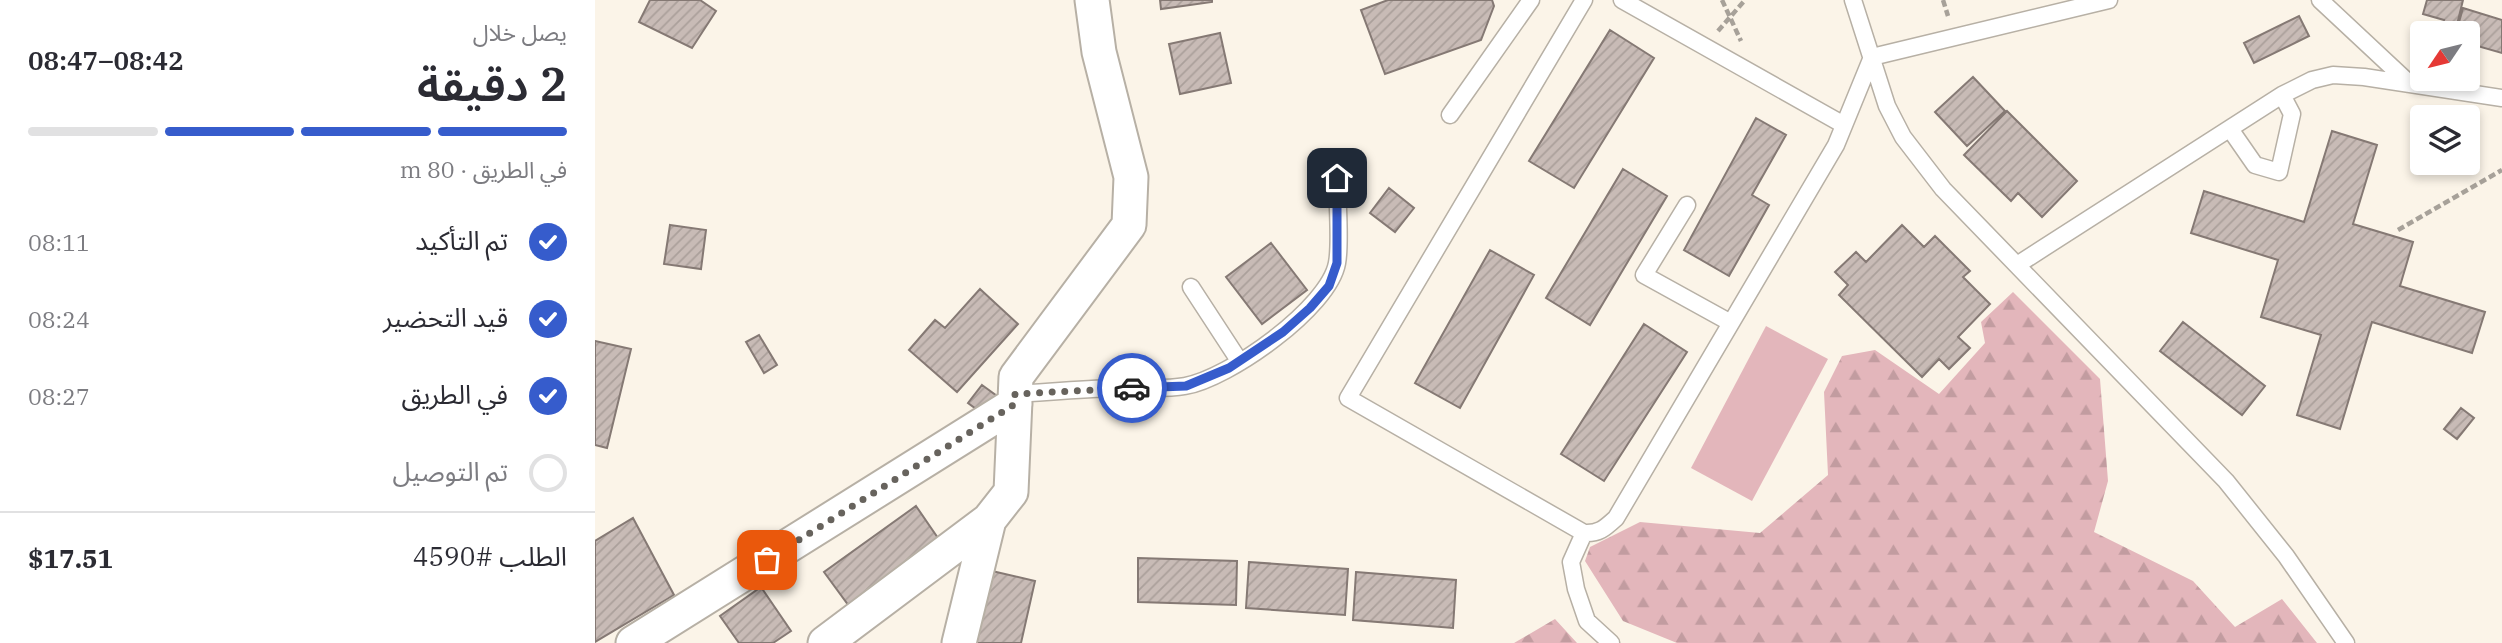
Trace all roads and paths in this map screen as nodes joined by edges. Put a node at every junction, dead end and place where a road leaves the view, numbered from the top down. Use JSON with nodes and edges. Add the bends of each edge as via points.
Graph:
{"nodes":[{"id":1,"x":1092,"y":0,"type":"edge"},
{"id":2,"x":1531,"y":0,"type":"edge"},
{"id":3,"x":1584,"y":0,"type":"edge"},
{"id":4,"x":1622,"y":0,"type":"edge"},
{"id":5,"x":1722,"y":0,"type":"edge"},
{"id":6,"x":1745,"y":0,"type":"edge"},
{"id":7,"x":1853,"y":0,"type":"edge"},
{"id":8,"x":2109,"y":0,"type":"edge"},
{"id":9,"x":2320,"y":0,"type":"edge"},
{"id":10,"x":1730,"y":17,"type":"junction"},
{"id":11,"x":1705,"y":46,"type":"junction"},
{"id":12,"x":1872,"y":57,"type":"junction"},
{"id":13,"x":1758,"y":76,"type":"junction"},
{"id":14,"x":2410,"y":84,"type":"joint"},
{"id":15,"x":2456,"y":91,"type":"edge"},
{"id":16,"x":2282,"y":95,"type":"junction"},
{"id":17,"x":2502,"y":98,"type":"edge"},
{"id":18,"x":1450,"y":115,"type":"dead end"},
{"id":19,"x":1844,"y":125,"type":"junction"},
{"id":20,"x":2230,"y":129,"type":"junction"},
{"id":21,"x":2502,"y":170,"type":"edge"},
{"id":22,"x":1337,"y":178,"type":"dead end"},
{"id":23,"x":1687,"y":205,"type":"dead end"},
{"id":24,"x":2398,"y":230,"type":"dead end"},
{"id":25,"x":2017,"y":265,"type":"junction"},
{"id":26,"x":1191,"y":287,"type":"dead end"},
{"id":27,"x":1731,"y":323,"type":"junction"},
{"id":28,"x":1240,"y":362,"type":"junction"},
{"id":29,"x":1015,"y":399,"type":"junction"},
{"id":30,"x":989,"y":520,"type":"junction"},
{"id":31,"x":1584,"y":533,"type":"junction"},
{"id":32,"x":633,"y":643,"type":"edge"},
{"id":33,"x":825,"y":643,"type":"edge"},
{"id":34,"x":958,"y":643,"type":"edge"},
{"id":35,"x":1611,"y":643,"type":"edge"},
{"id":36,"x":2346,"y":643,"type":"edge"}],
"edges":[{"from":1,"to":29,"type":"street","via":[[1099,52],[1131,177],[1129,225],[1016,377]]},
{"from":2,"to":18,"type":"lane"},
{"from":3,"to":31,"type":"lane","via":[[1348,398]]},
{"from":4,"to":11,"type":"lane"},
{"from":5,"to":10,"type":"path"},
{"from":6,"to":10,"type":"path"},
{"from":7,"to":12,"type":"lane"},
{"from":8,"to":12,"type":"lane"},
{"from":9,"to":14,"type":"lane"},
{"from":10,"to":11,"type":"path"},
{"from":10,"to":13,"type":"path"},
{"from":11,"to":13,"type":"lane"},
{"from":12,"to":19,"type":"lane"},
{"from":12,"to":25,"type":"lane","via":[[1887,106],[1903,137],[1943,189]]},
{"from":13,"to":19,"type":"lane"},
{"from":14,"to":16,"type":"lane","via":[[2333,75]]},
{"from":15,"to":17,"type":"lane"},
{"from":16,"to":20,"type":"lane"},
{"from":16,"to":20,"type":"lane","via":[[2292,114],[2279,172],[2255,166]]},
{"from":19,"to":27,"type":"lane"},
{"from":20,"to":25,"type":"lane"},
{"from":21,"to":24,"type":"path"},
{"from":22,"to":28,"type":"lane","via":[[1337,263],[1329,286],[1283,332]]},
{"from":23,"to":27,"type":"lane","via":[[1644,275]]},
{"from":25,"to":36,"type":"lane","via":[[2227,481]]},
{"from":26,"to":28,"type":"lane"},
{"from":27,"to":31,"type":"lane","via":[[1616,518],[1595,534]]},
{"from":28,"to":29,"type":"lane","via":[[1186,386],[1102,388]]},
{"from":29,"to":30,"type":"street","via":[[1011,492]]},
{"from":29,"to":32,"type":"street"},
{"from":30,"to":33,"type":"street"},
{"from":30,"to":34,"type":"street"},
{"from":31,"to":35,"type":"lane","via":[[1571,562],[1576,589],[1587,621]]}]}
